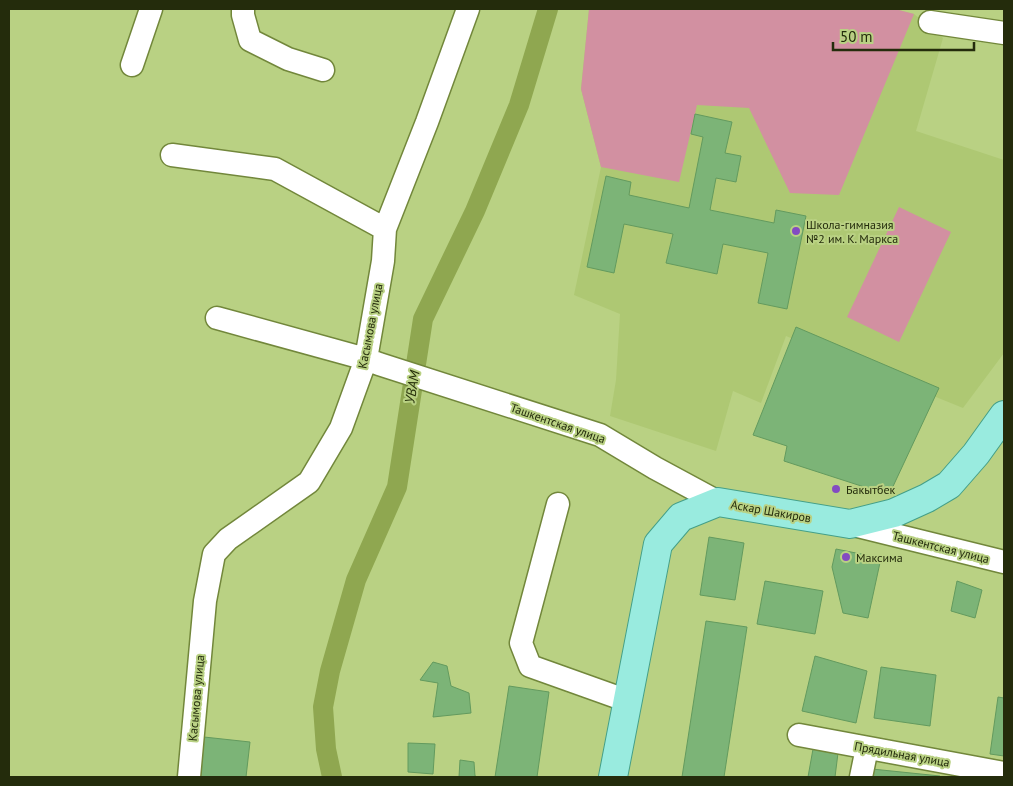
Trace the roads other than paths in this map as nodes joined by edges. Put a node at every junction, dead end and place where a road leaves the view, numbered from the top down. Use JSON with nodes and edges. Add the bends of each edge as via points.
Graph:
{"nodes":[{"id":1,"x":151,"y":9,"type":"edge"},
{"id":2,"x":243,"y":9,"type":"edge"},
{"id":3,"x":468,"y":9,"type":"edge"},
{"id":4,"x":930,"y":22,"type":"dead end"},
{"id":5,"x":1004,"y":33,"type":"edge"},
{"id":6,"x":132,"y":65,"type":"dead end"},
{"id":7,"x":323,"y":70,"type":"dead end"},
{"id":8,"x":172,"y":155,"type":"dead end"},
{"id":9,"x":384,"y":229,"type":"junction"},
{"id":10,"x":217,"y":318,"type":"dead end"},
{"id":11,"x":373,"y":362,"type":"junction"},
{"id":12,"x":1004,"y":416,"type":"edge"},
{"id":13,"x":718,"y":502,"type":"junction"},
{"id":14,"x":558,"y":504,"type":"dead end"},
{"id":15,"x":850,"y":524,"type":"junction"},
{"id":16,"x":1004,"y":562,"type":"edge"},
{"id":17,"x":628,"y":701,"type":"junction"},
{"id":18,"x":799,"y":735,"type":"dead end"},
{"id":19,"x":867,"y":748,"type":"junction"},
{"id":20,"x":1004,"y":773,"type":"edge"},
{"id":21,"x":189,"y":777,"type":"edge"},
{"id":22,"x":613,"y":777,"type":"edge"},
{"id":23,"x":861,"y":777,"type":"edge"}],
"edges":[{"from":1,"to":6,"type":"street"},
{"from":2,"to":7,"type":"street","via":[[250,40],[288,59]]},
{"from":3,"to":9,"type":"street","name":"Касымова улица"},
{"from":4,"to":5,"type":"street"},
{"from":8,"to":9,"type":"street","via":[[275,169]]},
{"from":9,"to":11,"type":"street","name":"Касымова улица"},
{"from":10,"to":11,"type":"street","name":"Ташкентская улица"},
{"from":11,"to":13,"type":"street","name":"Ташкентская улица","via":[[600,435]]},
{"from":11,"to":21,"type":"street","name":"Касымова улица","via":[[342,428],[310,482],[228,539],[214,554],[205,601]]},
{"from":12,"to":15,"type":"main road","name":"Аскар Шакиров","via":[[949,485],[894,513]]},
{"from":13,"to":15,"type":"main road","name":"Аскар Шакиров"},
{"from":13,"to":17,"type":"main road","name":"Аскар Шакиров","via":[[681,518],[658,544]]},
{"from":14,"to":17,"type":"street","via":[[521,643],[530,666]]},
{"from":15,"to":16,"type":"street","name":"Ташкентская улица"},
{"from":17,"to":22,"type":"main road","name":"Аскар Шакиров"},
{"from":18,"to":19,"type":"street","name":"Прядильная улица"},
{"from":19,"to":20,"type":"street","name":"Прядильная улица"},
{"from":19,"to":23,"type":"street"}]}
